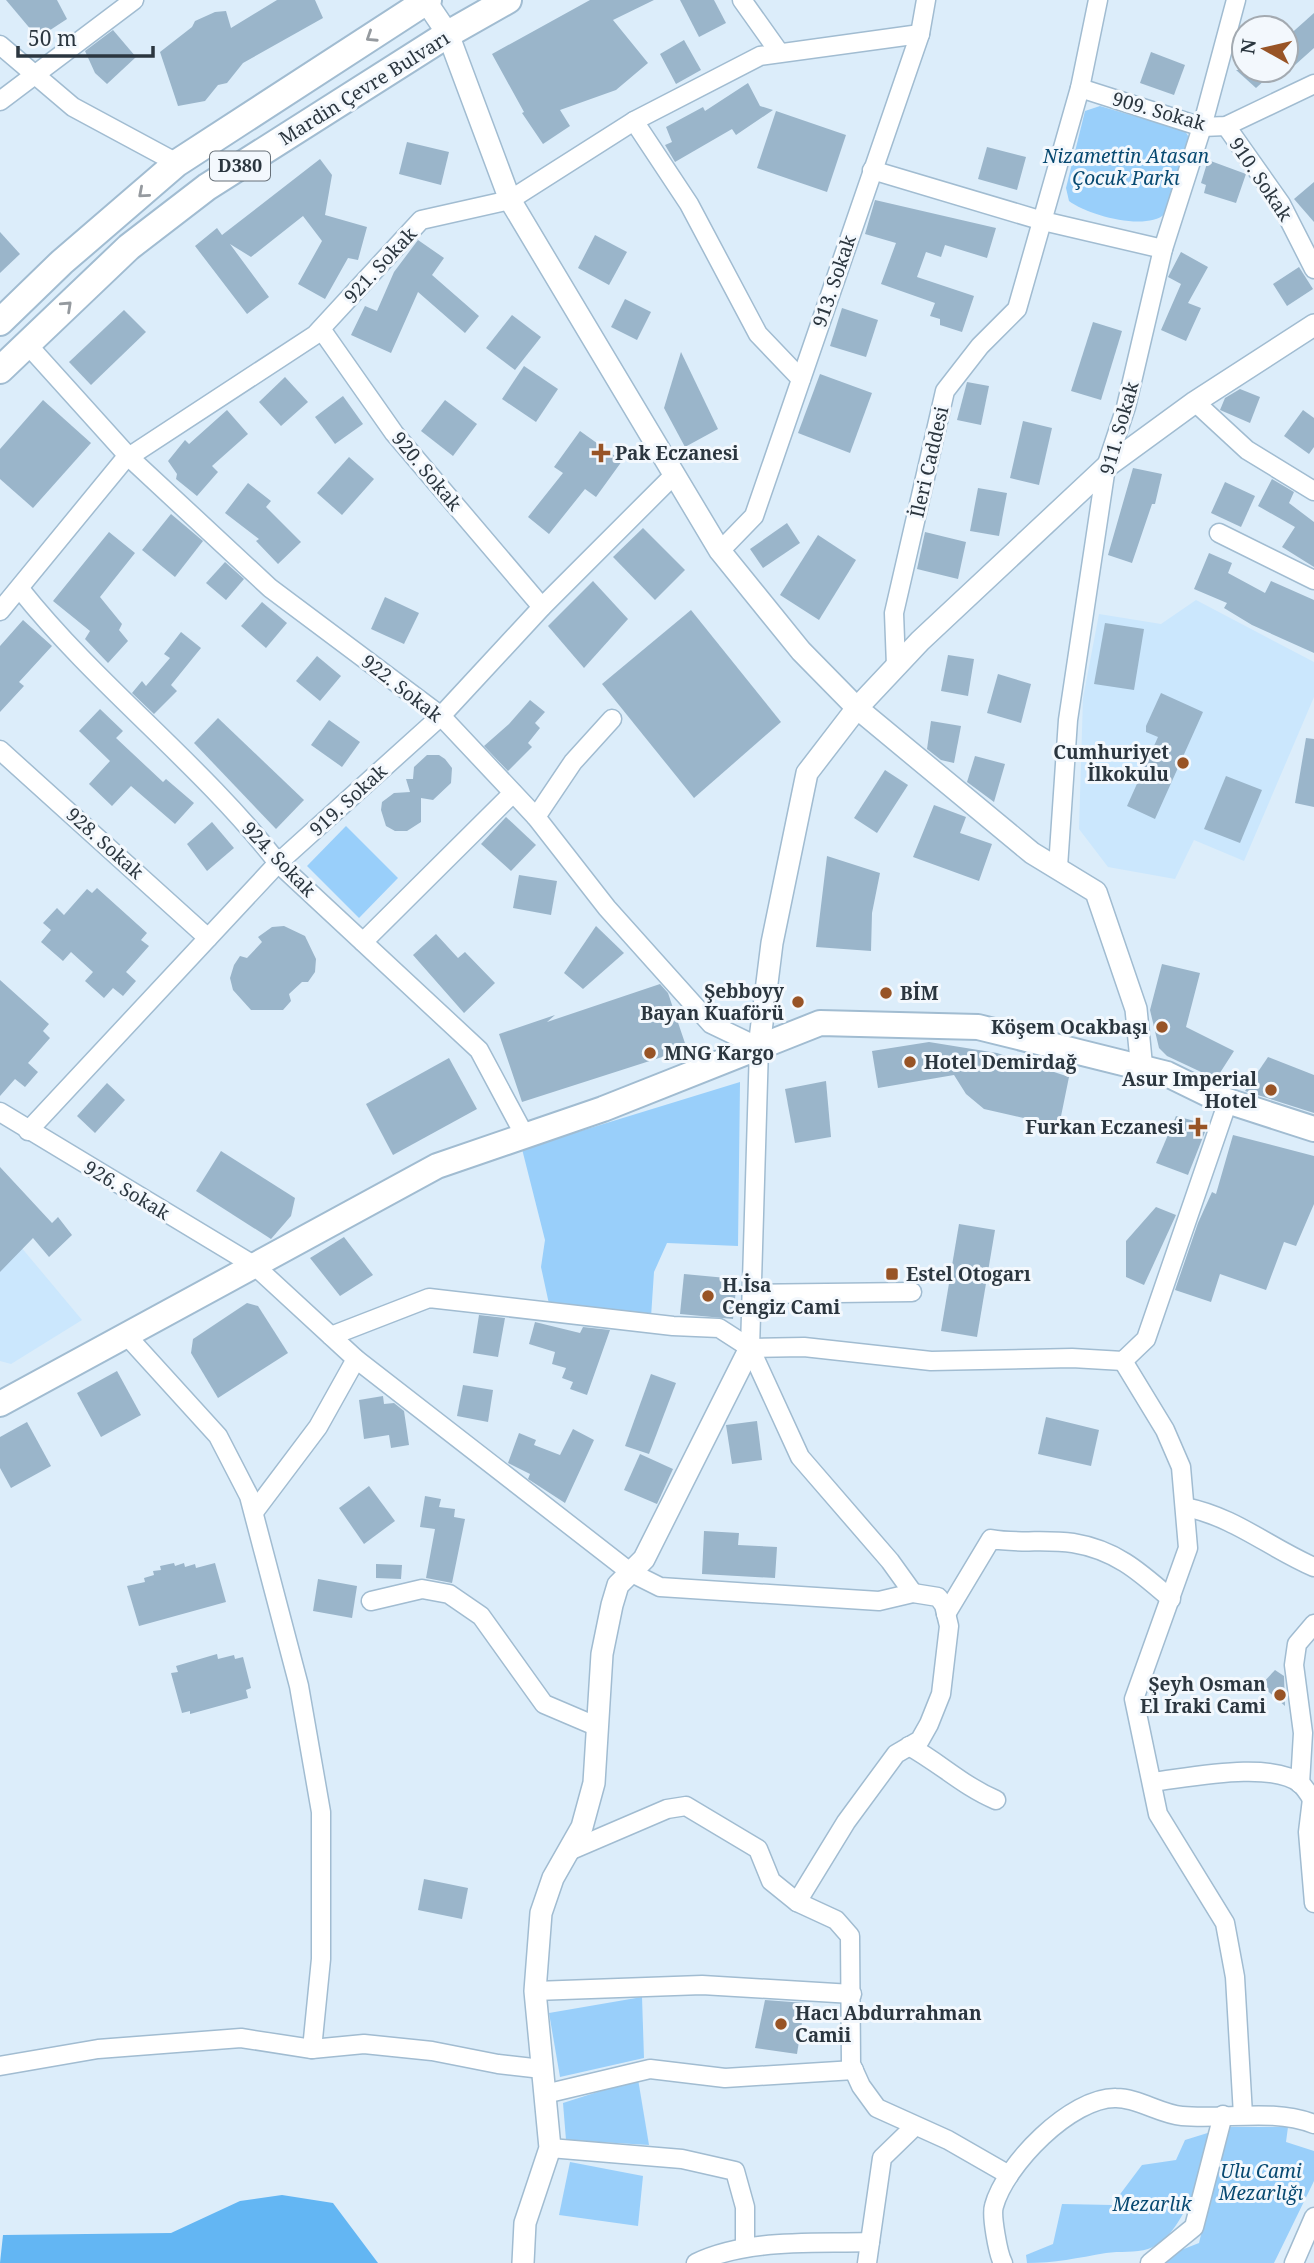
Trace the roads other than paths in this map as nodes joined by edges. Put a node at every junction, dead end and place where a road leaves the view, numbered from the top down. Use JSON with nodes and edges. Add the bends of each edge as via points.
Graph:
{"nodes":[{"id":1,"x":134,"y":0,"type":"edge"},
{"id":2,"x":426,"y":0,"type":"edge"},
{"id":3,"x":508,"y":0,"type":"edge"},
{"id":4,"x":742,"y":0,"type":"edge"},
{"id":5,"x":926,"y":0,"type":"edge"},
{"id":6,"x":1098,"y":0,"type":"edge"},
{"id":7,"x":1236,"y":0,"type":"edge"},
{"id":8,"x":448,"y":34,"type":"junction"},
{"id":9,"x":920,"y":34,"type":"junction"},
{"id":10,"x":0,"y":46,"type":"edge"},
{"id":11,"x":779,"y":52,"type":"junction"},
{"id":12,"x":32,"y":75,"type":"junction"},
{"id":13,"x":1314,"y":84,"type":"edge"},
{"id":14,"x":1080,"y":88,"type":"junction"},
{"id":15,"x":0,"y":101,"type":"edge"},
{"id":16,"x":635,"y":121,"type":"junction"},
{"id":17,"x":1202,"y":127,"type":"junction"},
{"id":18,"x":1226,"y":127,"type":"junction"},
{"id":19,"x":177,"y":163,"type":"junction"},
{"id":20,"x":872,"y":170,"type":"junction"},
{"id":21,"x":510,"y":200,"type":"junction"},
{"id":22,"x":1043,"y":220,"type":"junction"},
{"id":23,"x":1163,"y":249,"type":"junction"},
{"id":24,"x":1312,"y":258,"type":"edge"},
{"id":25,"x":0,"y":322,"type":"edge"},
{"id":26,"x":1314,"y":325,"type":"edge"},
{"id":27,"x":321,"y":329,"type":"junction"},
{"id":28,"x":27,"y":344,"type":"junction"},
{"id":29,"x":0,"y":370,"type":"edge"},
{"id":30,"x":801,"y":379,"type":"junction"},
{"id":31,"x":1195,"y":402,"type":"junction"},
{"id":32,"x":129,"y":457,"type":"junction"},
{"id":33,"x":1106,"y":467,"type":"junction"},
{"id":34,"x":674,"y":475,"type":"junction"},
{"id":35,"x":1314,"y":491,"type":"edge"},
{"id":36,"x":1219,"y":533,"type":"dead end"},
{"id":37,"x":720,"y":551,"type":"junction"},
{"id":38,"x":1314,"y":580,"type":"edge"},
{"id":39,"x":20,"y":589,"type":"junction"},
{"id":40,"x":542,"y":607,"type":"junction"},
{"id":41,"x":0,"y":611,"type":"edge"},
{"id":42,"x":896,"y":666,"type":"junction"},
{"id":43,"x":857,"y":708,"type":"junction"},
{"id":44,"x":441,"y":716,"type":"junction"},
{"id":45,"x":612,"y":719,"type":"dead end"},
{"id":46,"x":0,"y":750,"type":"edge"},
{"id":47,"x":513,"y":793,"type":"junction"},
{"id":48,"x":536,"y":817,"type":"junction"},
{"id":49,"x":278,"y":863,"type":"junction"},
{"id":50,"x":1058,"y":867,"type":"junction"},
{"id":51,"x":208,"y":938,"type":"junction"},
{"id":52,"x":363,"y":942,"type":"junction"},
{"id":53,"x":759,"y":1047,"type":"junction"},
{"id":54,"x":1142,"y":1070,"type":"junction"},
{"id":55,"x":1227,"y":1108,"type":"junction"},
{"id":56,"x":0,"y":1112,"type":"edge"},
{"id":57,"x":1314,"y":1129,"type":"edge"},
{"id":58,"x":28,"y":1131,"type":"junction"},
{"id":59,"x":525,"y":1136,"type":"junction"},
{"id":60,"x":1314,"y":1145,"type":"edge"},
{"id":61,"x":255,"y":1266,"type":"junction"},
{"id":62,"x":912,"y":1292,"type":"dead end"},
{"id":63,"x":752,"y":1294,"type":"junction"},
{"id":64,"x":331,"y":1336,"type":"junction"},
{"id":65,"x":128,"y":1337,"type":"junction"},
{"id":66,"x":750,"y":1349,"type":"junction"},
{"id":67,"x":356,"y":1359,"type":"junction"},
{"id":68,"x":1124,"y":1361,"type":"junction"},
{"id":69,"x":3,"y":1398,"type":"edge"},
{"id":70,"x":1185,"y":1507,"type":"junction"},
{"id":71,"x":254,"y":1512,"type":"junction"},
{"id":72,"x":1314,"y":1567,"type":"edge"},
{"id":73,"x":630,"y":1572,"type":"junction"},
{"id":74,"x":913,"y":1593,"type":"junction"},
{"id":75,"x":1171,"y":1599,"type":"junction"},
{"id":76,"x":371,"y":1601,"type":"dead end"},
{"id":77,"x":946,"y":1614,"type":"junction"},
{"id":78,"x":1314,"y":1624,"type":"edge"},
{"id":79,"x":598,"y":1727,"type":"junction"},
{"id":80,"x":909,"y":1746,"type":"junction"},
{"id":81,"x":1152,"y":1782,"type":"junction"},
{"id":82,"x":1300,"y":1784,"type":"junction"},
{"id":83,"x":996,"y":1800,"type":"dead end"},
{"id":84,"x":1313,"y":1800,"type":"edge"},
{"id":85,"x":569,"y":1850,"type":"junction"},
{"id":86,"x":797,"y":1902,"type":"junction"},
{"id":87,"x":1314,"y":1903,"type":"edge"},
{"id":88,"x":535,"y":1992,"type":"junction"},
{"id":89,"x":852,"y":1994,"type":"junction"},
{"id":90,"x":312,"y":2049,"type":"junction"},
{"id":91,"x":0,"y":2066,"type":"edge"},
{"id":92,"x":542,"y":2069,"type":"junction"},
{"id":93,"x":854,"y":2070,"type":"junction"},
{"id":94,"x":545,"y":2094,"type":"junction"},
{"id":95,"x":1223,"y":2115,"type":"junction"},
{"id":96,"x":1243,"y":2115,"type":"junction"},
{"id":97,"x":1314,"y":2124,"type":"edge"},
{"id":98,"x":915,"y":2126,"type":"junction"},
{"id":99,"x":550,"y":2148,"type":"junction"},
{"id":100,"x":1009,"y":2175,"type":"junction"},
{"id":101,"x":1314,"y":2217,"type":"edge"},
{"id":102,"x":870,"y":2242,"type":"junction"},
{"id":103,"x":745,"y":2248,"type":"junction"},
{"id":104,"x":523,"y":2263,"type":"edge"},
{"id":105,"x":696,"y":2263,"type":"edge"},
{"id":106,"x":867,"y":2263,"type":"edge"},
{"id":107,"x":1003,"y":2263,"type":"edge"},
{"id":108,"x":1150,"y":2263,"type":"edge"},
{"id":109,"x":1294,"y":2263,"type":"edge"}],
"edges":[{"from":1,"to":12,"type":"street"},
{"from":2,"to":8,"type":"street"},
{"from":2,"to":19,"type":"main road","name":"Mardin Çevre Bulvarı","number":"D380","one_way":true},
{"from":3,"to":8,"type":"main road","name":"Mardin Çevre Bulvarı","number":"D380"},
{"from":4,"to":11,"type":"street"},
{"from":5,"to":9,"type":"street","name":"913. Sokak"},
{"from":6,"to":14,"type":"street","name":"İleri Caddesi"},
{"from":7,"to":17,"type":"street","name":"911. Sokak"},
{"from":8,"to":21,"type":"street"},
{"from":28,"to":8,"type":"main road","name":"Mardin Çevre Bulvarı","number":"D380","one_way":true,"via":[[130,247],[207,187]]},
{"from":9,"to":11,"type":"street","name":"921. Sokak"},
{"from":9,"to":20,"type":"street","name":"913. Sokak"},
{"from":10,"to":12,"type":"street"},
{"from":11,"to":16,"type":"street","name":"921. Sokak","via":[[760,56]]},
{"from":12,"to":15,"type":"street"},
{"from":12,"to":19,"type":"street","via":[[73,107]]},
{"from":13,"to":18,"type":"street","name":"909. Sokak"},
{"from":14,"to":17,"type":"street","name":"909. Sokak"},
{"from":14,"to":22,"type":"street","name":"İleri Caddesi"},
{"from":16,"to":21,"type":"street","name":"921. Sokak"},
{"from":16,"to":30,"type":"street","via":[[690,204],[758,334]]},
{"from":17,"to":18,"type":"street","name":"909. Sokak"},
{"from":17,"to":23,"type":"street","name":"911. Sokak"},
{"from":18,"to":24,"type":"street","name":"910. Sokak","via":[[1281,204]]},
{"from":19,"to":25,"type":"main road","name":"Mardin Çevre Bulvarı","number":"D380","one_way":true},
{"from":20,"to":22,"type":"street"},
{"from":20,"to":30,"type":"street","name":"913. Sokak"},
{"from":21,"to":27,"type":"street","name":"921. Sokak","via":[[421,220]]},
{"from":21,"to":34,"type":"street"},
{"from":22,"to":23,"type":"street"},
{"from":22,"to":42,"type":"street","name":"İleri Caddesi","via":[[1017,309],[945,391],[894,613]]},
{"from":23,"to":33,"type":"street","name":"911. Sokak","via":[[1126,407]]},
{"from":26,"to":31,"type":"street"},
{"from":27,"to":32,"type":"street","name":"921. Sokak"},
{"from":27,"to":40,"type":"street","name":"920. Sokak","via":[[394,433]]},
{"from":28,"to":29,"type":"main road","name":"Mardin Çevre Bulvarı","number":"D380"},
{"from":28,"to":32,"type":"street","name":"922. Sokak"},
{"from":30,"to":37,"type":"street","name":"913. Sokak","via":[[754,516]]},
{"from":31,"to":33,"type":"street"},
{"from":31,"to":35,"type":"street","via":[[1247,450]]},
{"from":32,"to":39,"type":"street","name":"921. Sokak"},
{"from":32,"to":44,"type":"street","name":"922. Sokak","via":[[270,588]]},
{"from":33,"to":42,"type":"street"},
{"from":33,"to":50,"type":"street","name":"911. Sokak","via":[[1068,720]]},
{"from":34,"to":37,"type":"street"},
{"from":34,"to":40,"type":"street","name":"919. Sokak"},
{"from":36,"to":38,"type":"street"},
{"from":37,"to":43,"type":"street","via":[[801,651]]},
{"from":39,"to":41,"type":"street","name":"921. Sokak"},
{"from":39,"to":49,"type":"street","name":"924. Sokak","via":[[44,620],[251,829]]},
{"from":40,"to":44,"type":"street","name":"919. Sokak"},
{"from":42,"to":43,"type":"street"},
{"from":43,"to":50,"type":"street","via":[[1032,853]]},
{"from":43,"to":53,"type":"street","via":[[807,773],[772,943]]},
{"from":44,"to":47,"type":"street","name":"922. Sokak"},
{"from":44,"to":49,"type":"street","name":"919. Sokak"},
{"from":45,"to":48,"type":"street","via":[[573,762]]},
{"from":46,"to":51,"type":"street","name":"928. Sokak"},
{"from":47,"to":48,"type":"street","name":"922. Sokak"},
{"from":47,"to":52,"type":"street"},
{"from":48,"to":53,"type":"street","name":"922. Sokak","via":[[607,908],[711,1024]]},
{"from":49,"to":51,"type":"street","name":"919. Sokak"},
{"from":49,"to":52,"type":"street","name":"924. Sokak"},
{"from":50,"to":54,"type":"street","via":[[1096,892],[1136,1009]]},
{"from":51,"to":58,"type":"street","name":"919. Sokak"},
{"from":52,"to":59,"type":"street","name":"924. Sokak","via":[[479,1050]]},
{"from":53,"to":54,"type":"main road","via":[[820,1023],[978,1027]]},
{"from":53,"to":59,"type":"main road"},
{"from":53,"to":63,"type":"street"},
{"from":54,"to":55,"type":"main road","via":[[1167,1074]]},
{"from":55,"to":57,"type":"main road"},
{"from":55,"to":60,"type":"main road"},
{"from":55,"to":68,"type":"street","via":[[1146,1339]]},
{"from":56,"to":58,"type":"street","name":"926. Sokak"},
{"from":58,"to":61,"type":"street","name":"926. Sokak"},
{"from":59,"to":61,"type":"main road","via":[[437,1166]]},
{"from":61,"to":64,"type":"street","name":"926. Sokak"},
{"from":61,"to":65,"type":"main road"},
{"from":62,"to":63,"type":"street"},
{"from":63,"to":66,"type":"street"},
{"from":64,"to":66,"type":"street","via":[[429,1298],[719,1328]]},
{"from":64,"to":67,"type":"street","name":"926. Sokak"},
{"from":65,"to":69,"type":"main road"},
{"from":65,"to":71,"type":"street","via":[[218,1437]]},
{"from":66,"to":68,"type":"street","via":[[804,1347],[931,1361]]},
{"from":66,"to":73,"type":"street","via":[[644,1559]]},
{"from":66,"to":74,"type":"street","via":[[800,1457]]},
{"from":67,"to":71,"type":"street","via":[[318,1427]]},
{"from":67,"to":73,"type":"street","name":"926. Sokak"},
{"from":68,"to":70,"type":"street","via":[[1176,1455]]},
{"from":70,"to":72,"type":"street","via":[[1215,1513]]},
{"from":70,"to":75,"type":"street","via":[[1188,1548]]},
{"from":71,"to":90,"type":"street","via":[[299,1686],[321,1812],[321,1959]]},
{"from":73,"to":74,"type":"street","name":"926. Sokak","via":[[660,1587],[879,1601]]},
{"from":73,"to":79,"type":"street","via":[[618,1585],[612,1605],[602,1654]]},
{"from":74,"to":77,"type":"street","via":[[938,1597]]},
{"from":75,"to":77,"type":"street","via":[[1135,1566],[1112,1553],[1072,1543],[991,1539]]},
{"from":75,"to":81,"type":"street","via":[[1134,1699]]},
{"from":76,"to":79,"type":"street","via":[[422,1589],[449,1594],[481,1616],[544,1704]]},
{"from":77,"to":80,"type":"street","via":[[949,1626],[941,1694],[920,1740]]},
{"from":78,"to":82,"type":"street","via":[[1297,1644],[1294,1665],[1303,1733]]},
{"from":79,"to":85,"type":"street","via":[[594,1783],[582,1827]]},
{"from":80,"to":83,"type":"street","via":[[949,1776]]},
{"from":80,"to":86,"type":"street","via":[[896,1754],[846,1822]]},
{"from":81,"to":82,"type":"street","via":[[1269,1772]]},
{"from":81,"to":96,"type":"street","via":[[1158,1814],[1225,1923],[1235,1977]]},
{"from":82,"to":84,"type":"street"},
{"from":84,"to":87,"type":"street","via":[[1308,1832]]},
{"from":85,"to":86,"type":"street","via":[[667,1809],[685,1806],[758,1849],[771,1881]]},
{"from":85,"to":88,"type":"street","via":[[541,1913]]},
{"from":86,"to":89,"type":"street","via":[[836,1920],[850,1936]]},
{"from":88,"to":89,"type":"street","via":[[702,1984]]},
{"from":88,"to":92,"type":"street"},
{"from":89,"to":93,"type":"street"},
{"from":90,"to":91,"type":"street","via":[[241,2038],[161,2042]]},
{"from":90,"to":92,"type":"street","via":[[364,2044]]},
{"from":92,"to":94,"type":"street"},
{"from":93,"to":94,"type":"street","via":[[724,2078],[650,2069]]},
{"from":93,"to":98,"type":"street","via":[[877,2108]]},
{"from":94,"to":99,"type":"street"},
{"from":95,"to":96,"type":"street"},
{"from":95,"to":100,"type":"street","via":[[1181,2116],[1115,2098],[1103,2101],[1058,2120]]},
{"from":95,"to":108,"type":"street","via":[[1194,2227]]},
{"from":96,"to":97,"type":"street"},
{"from":98,"to":100,"type":"street"},
{"from":98,"to":102,"type":"street","via":[[882,2158]]},
{"from":99,"to":103,"type":"street","via":[[682,2159],[735,2171],[745,2207]]},
{"from":99,"to":104,"type":"street","via":[[525,2223]]},
{"from":100,"to":107,"type":"street","via":[[993,2208]]},
{"from":101,"to":109,"type":"street"},
{"from":102,"to":103,"type":"street"},
{"from":102,"to":106,"type":"street"},
{"from":103,"to":105,"type":"street"}]}
